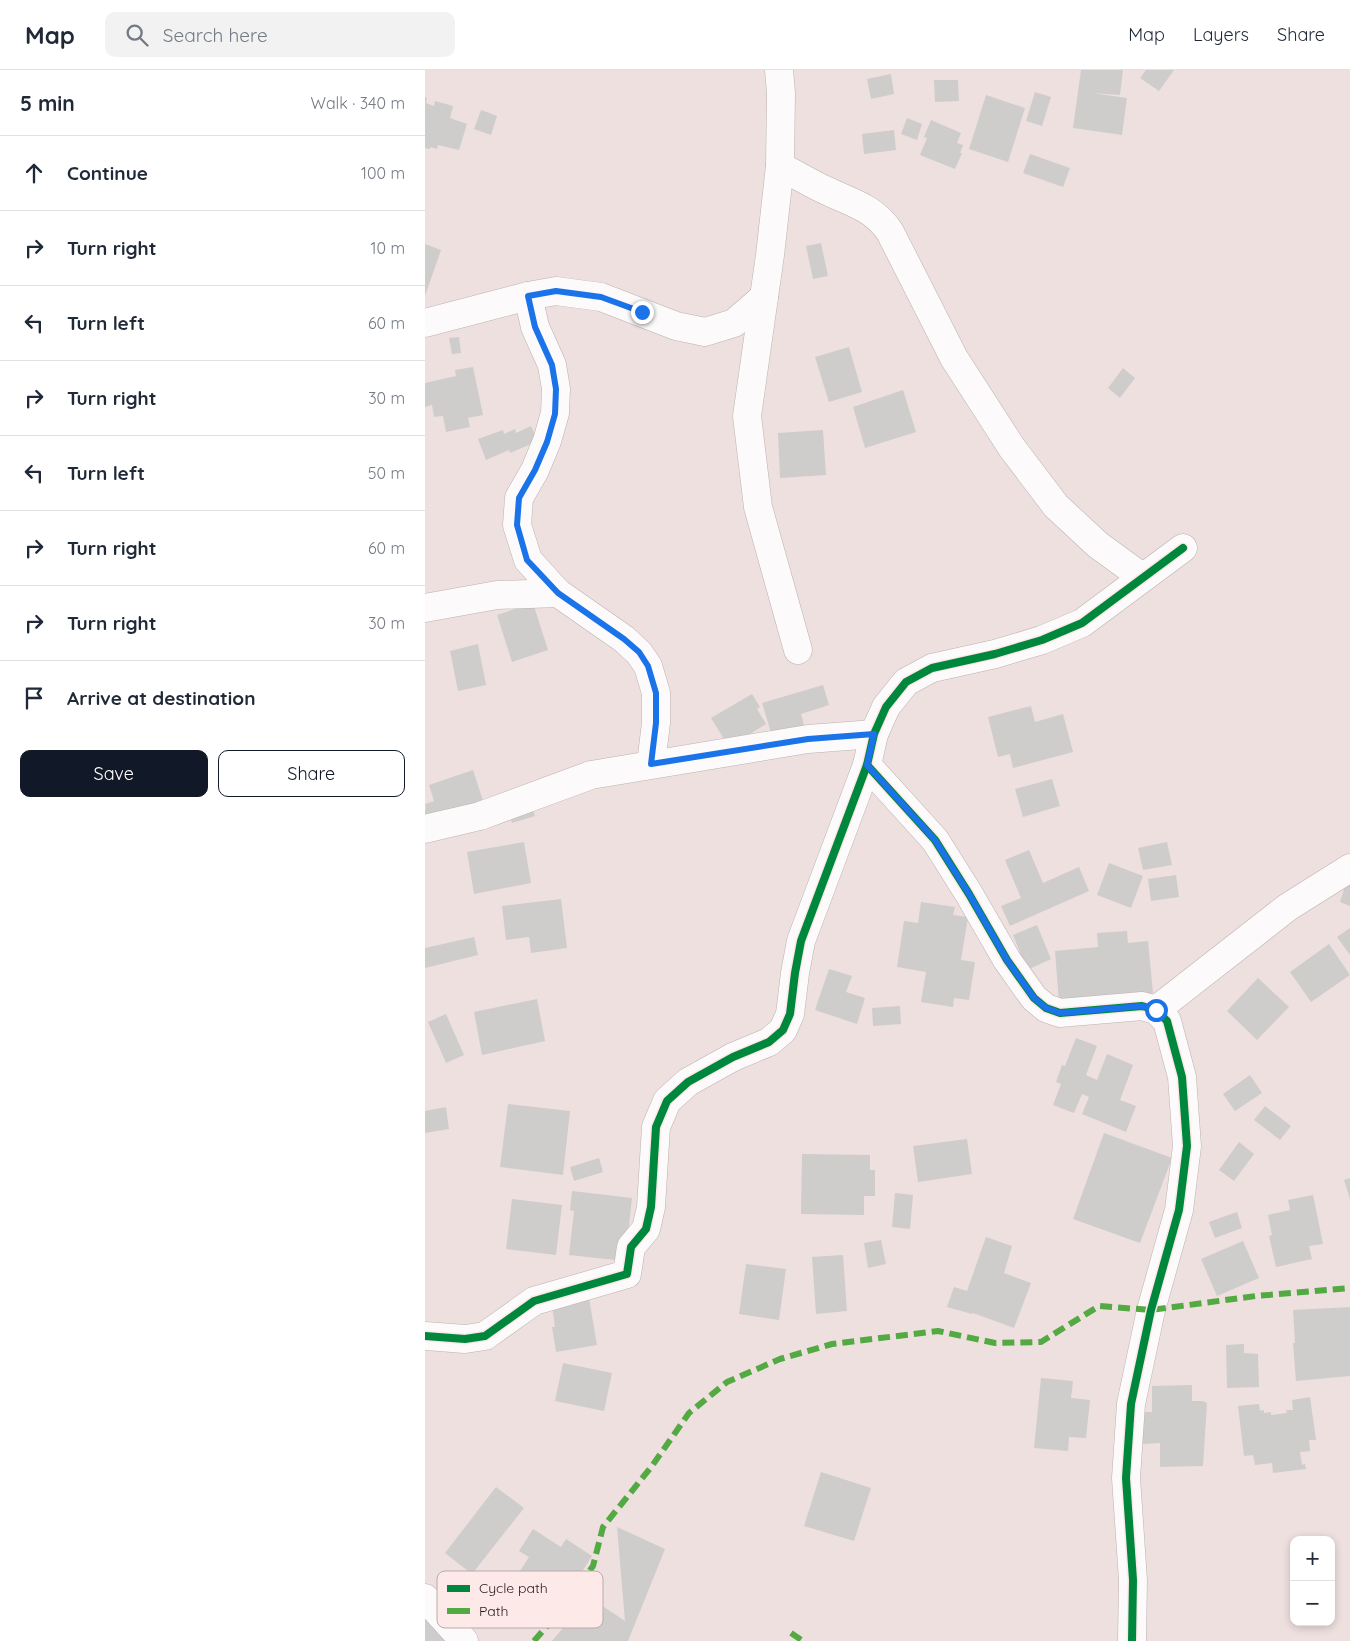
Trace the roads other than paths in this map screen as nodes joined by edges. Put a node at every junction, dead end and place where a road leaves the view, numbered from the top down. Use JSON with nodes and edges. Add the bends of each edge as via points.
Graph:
{"nodes":[{"id":1,"x":779,"y":70,"type":"edge"},
{"id":2,"x":780,"y":166,"type":"junction"},
{"id":3,"x":528,"y":296,"type":"junction"},
{"id":4,"x":764,"y":296,"type":"junction"},
{"id":5,"x":425,"y":323,"type":"edge"},
{"id":6,"x":1183,"y":548,"type":"dead end"},
{"id":7,"x":1142,"y":577,"type":"junction"},
{"id":8,"x":558,"y":593,"type":"junction"},
{"id":9,"x":425,"y":608,"type":"edge"},
{"id":10,"x":798,"y":650,"type":"dead end"},
{"id":11,"x":874,"y":734,"type":"junction"},
{"id":12,"x":651,"y":764,"type":"junction"},
{"id":13,"x":867,"y":765,"type":"junction"},
{"id":14,"x":425,"y":829,"type":"edge"},
{"id":15,"x":1350,"y":868,"type":"edge"},
{"id":16,"x":1156,"y":1010,"type":"junction"},
{"id":17,"x":425,"y":1336,"type":"edge"},
{"id":18,"x":425,"y":1598,"type":"edge"},
{"id":19,"x":437,"y":1611,"type":"edge"},
{"id":20,"x":452,"y":1628,"type":"edge"},
{"id":21,"x":464,"y":1641,"type":"edge"},
{"id":22,"x":1132,"y":1641,"type":"edge"}],
"edges":[{"from":1,"to":2,"type":"street"},
{"from":2,"to":4,"type":"street"},
{"from":2,"to":7,"type":"street","via":[[868,209],[882,220],[953,358],[1012,448],[1056,506],[1097,546]]},
{"from":3,"to":4,"type":"street","via":[[556,291],[601,297],[676,326],[705,332],[734,323]]},
{"from":3,"to":5,"type":"street"},
{"from":3,"to":8,"type":"street","via":[[535,327],[552,365],[556,389],[555,414],[535,470],[519,498],[517,525],[527,560]]},
{"from":4,"to":10,"type":"street","via":[[747,416],[758,506]]},
{"from":6,"to":7,"type":"street"},
{"from":7,"to":11,"type":"street","via":[[1081,623],[1043,640],[932,668],[906,682],[886,707]]},
{"from":8,"to":9,"type":"street","via":[[497,595]]},
{"from":8,"to":12,"type":"street","via":[[624,639],[639,652],[648,666],[656,693]]},
{"from":11,"to":12,"type":"street","via":[[808,739]]},
{"from":11,"to":13,"type":"street"},
{"from":12,"to":14,"type":"street","via":[[591,775],[480,816]]},
{"from":13,"to":16,"type":"street","via":[[935,840],[1007,960],[1034,998],[1046,1008],[1060,1013],[1142,1006]]},
{"from":13,"to":17,"type":"street","via":[[801,940],[790,1014],[783,1030],[769,1042],[688,1082],[667,1101],[656,1127],[651,1208],[646,1229],[631,1247],[627,1274],[534,1301],[485,1336],[465,1339]]},
{"from":15,"to":16,"type":"street","via":[[1288,907]]},
{"from":16,"to":22,"type":"street","via":[[1167,1021],[1182,1077],[1187,1146],[1179,1210],[1151,1310],[1131,1404],[1126,1478],[1133,1580]]},
{"from":18,"to":19,"type":"street"},
{"from":20,"to":21,"type":"street"}]}
